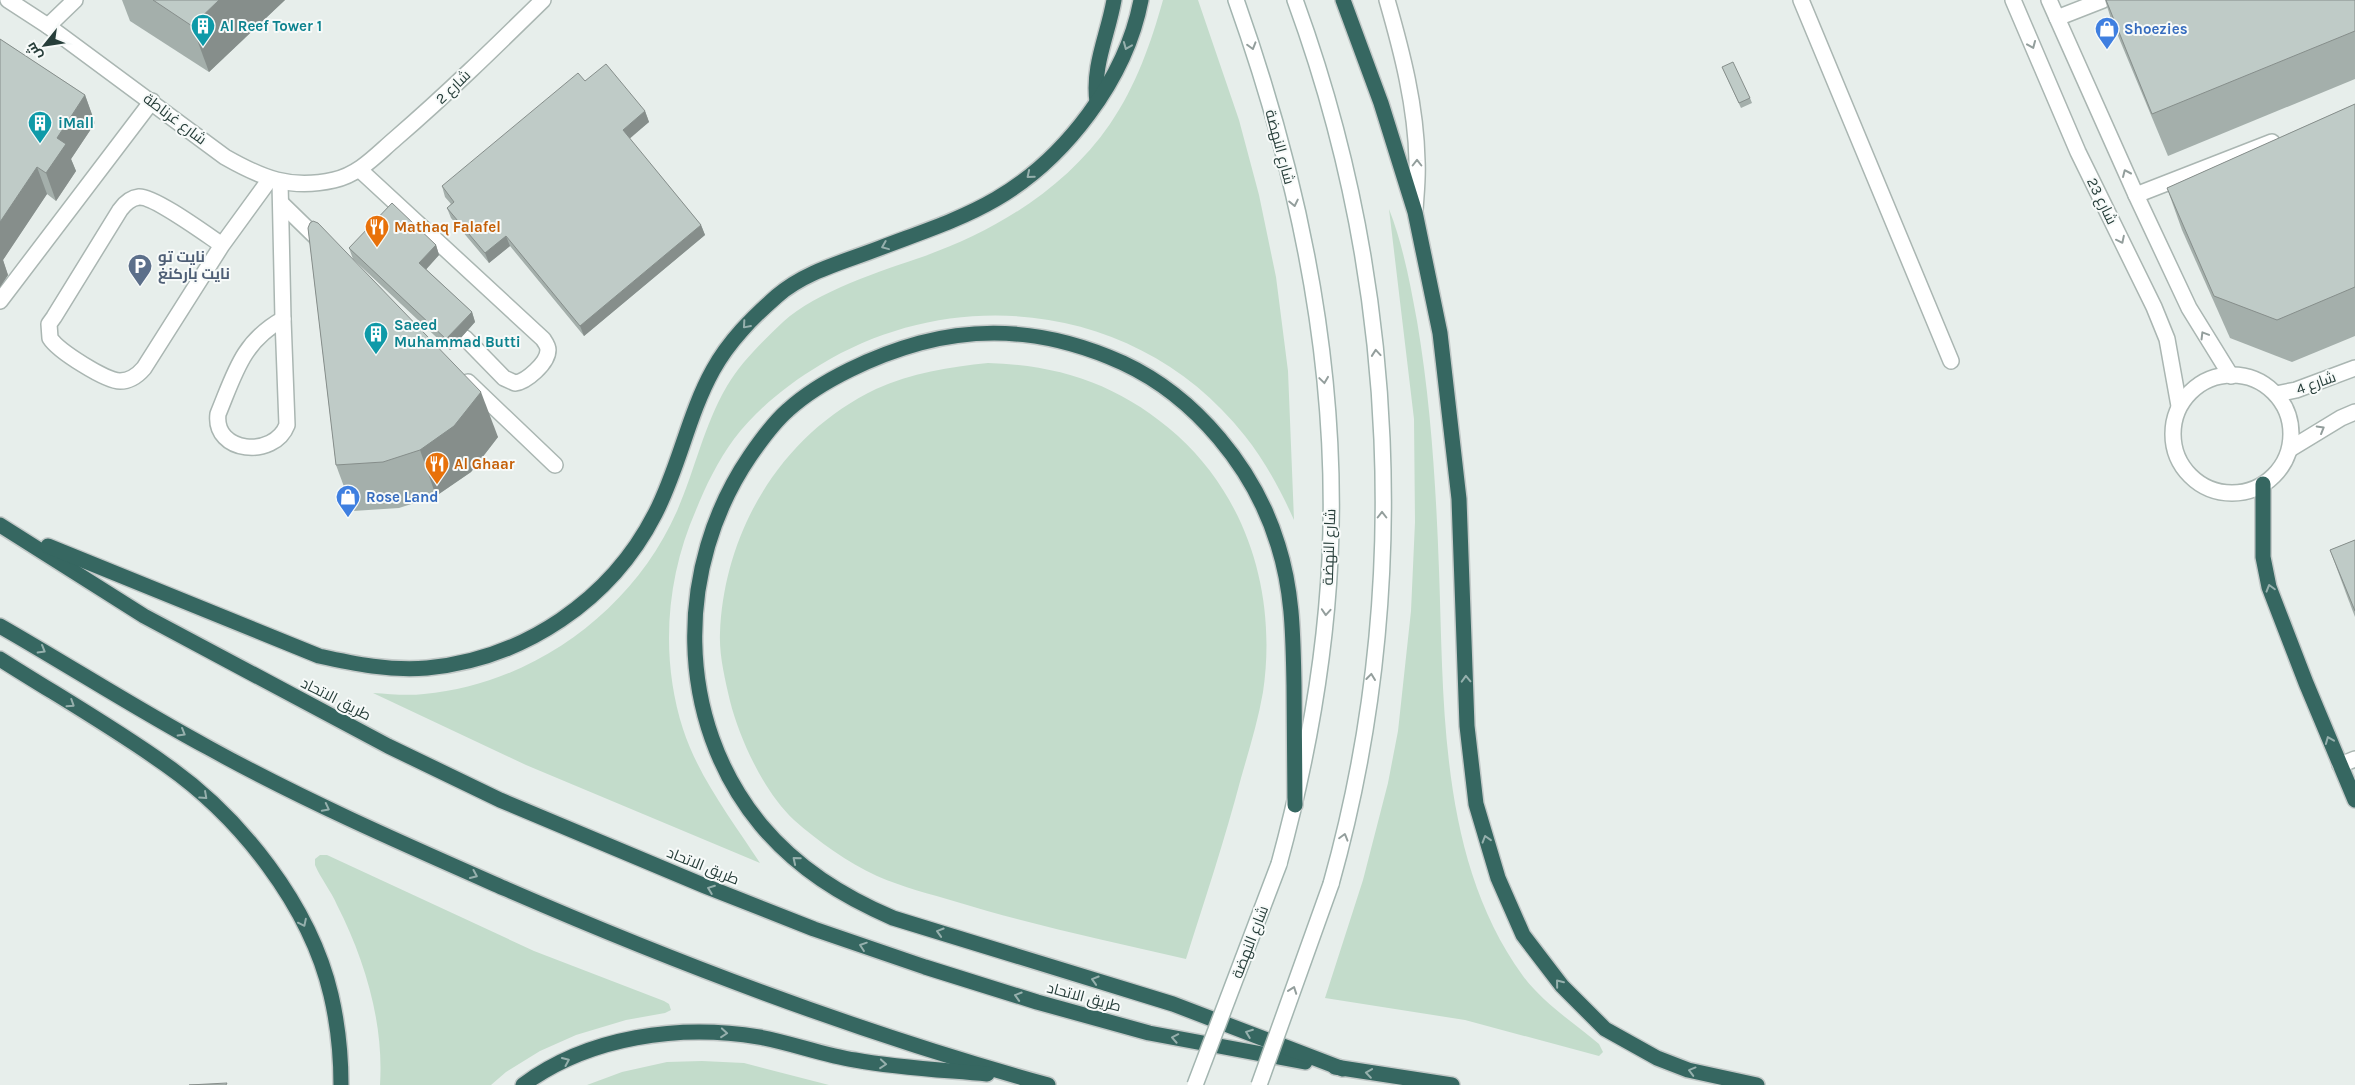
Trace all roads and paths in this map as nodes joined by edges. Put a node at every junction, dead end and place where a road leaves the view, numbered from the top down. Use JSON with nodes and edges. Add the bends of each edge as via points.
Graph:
{"nodes":[{"id":1,"x":8,"y":0,"type":"edge"},
{"id":2,"x":75,"y":0,"type":"edge"},
{"id":3,"x":543,"y":0,"type":"edge"},
{"id":4,"x":1114,"y":0,"type":"edge"},
{"id":5,"x":1141,"y":0,"type":"edge"},
{"id":6,"x":1236,"y":0,"type":"edge"},
{"id":7,"x":1295,"y":0,"type":"edge"},
{"id":8,"x":1343,"y":0,"type":"edge"},
{"id":9,"x":1387,"y":0,"type":"edge"},
{"id":10,"x":1800,"y":0,"type":"edge"},
{"id":11,"x":2013,"y":0,"type":"edge"},
{"id":12,"x":2049,"y":0,"type":"edge"},
{"id":13,"x":2103,"y":0,"type":"edge"},
{"id":14,"x":2057,"y":18,"type":"junction"},
{"id":15,"x":48,"y":26,"type":"junction"},
{"id":16,"x":152,"y":101,"type":"junction"},
{"id":17,"x":1097,"y":102,"type":"junction"},
{"id":18,"x":2282,"y":139,"type":"edge"},
{"id":19,"x":360,"y":170,"type":"junction"},
{"id":20,"x":275,"y":180,"type":"junction"},
{"id":21,"x":2136,"y":195,"type":"junction"},
{"id":22,"x":281,"y":203,"type":"junction"},
{"id":23,"x":1415,"y":212,"type":"junction"},
{"id":24,"x":222,"y":245,"type":"junction"},
{"id":25,"x":332,"y":252,"type":"edge"},
{"id":26,"x":0,"y":301,"type":"edge"},
{"id":27,"x":283,"y":319,"type":"junction"},
{"id":28,"x":465,"y":338,"type":"dead end"},
{"id":29,"x":1951,"y":361,"type":"dead end"},
{"id":30,"x":2355,"y":368,"type":"edge"},
{"id":31,"x":454,"y":369,"type":"edge"},
{"id":32,"x":2231,"y":376,"type":"junction"},
{"id":33,"x":2276,"y":394,"type":"junction"},
{"id":34,"x":2179,"y":406,"type":"junction"},
{"id":35,"x":2355,"y":412,"type":"edge"},
{"id":36,"x":2290,"y":449,"type":"junction"},
{"id":37,"x":555,"y":466,"type":"dead end"},
{"id":38,"x":2263,"y":484,"type":"junction"},
{"id":39,"x":6,"y":528,"type":"edge"},
{"id":40,"x":0,"y":626,"type":"edge"},
{"id":41,"x":0,"y":659,"type":"edge"},
{"id":42,"x":2355,"y":759,"type":"edge"},
{"id":43,"x":2340,"y":765,"type":"junction"},
{"id":44,"x":2355,"y":800,"type":"edge"},
{"id":45,"x":1295,"y":805,"type":"junction"},
{"id":46,"x":1343,"y":1069,"type":"junction"},
{"id":47,"x":1019,"y":1077,"type":"junction"},
{"id":48,"x":342,"y":1085,"type":"edge"},
{"id":49,"x":524,"y":1085,"type":"edge"},
{"id":50,"x":1048,"y":1085,"type":"edge"},
{"id":51,"x":1195,"y":1085,"type":"edge"},
{"id":52,"x":1259,"y":1085,"type":"edge"},
{"id":53,"x":1452,"y":1085,"type":"edge"},
{"id":54,"x":1757,"y":1085,"type":"edge"}],
"edges":[{"from":1,"to":15,"type":"street","name":"شارع غرناطة"},
{"from":2,"to":15,"type":"street"},
{"from":3,"to":19,"type":"street","name":"شارع 2","via":[[431,108]]},
{"from":4,"to":17,"type":"highway","via":[[1096,65]]},
{"from":5,"to":17,"type":"highway","one_way":true,"via":[[1121,61]]},
{"from":6,"to":45,"type":"street","name":"شارع النهضة","one_way":true,"via":[[1287,170],[1310,275],[1326,389],[1329,568],[1312,723]]},
{"from":52,"to":7,"type":"street","one_way":true,"bridge":true,"via":[[1331,884],[1349,820],[1379,619],[1382,537],[1382,429],[1374,331],[1357,222],[1334,123]]},
{"from":8,"to":23,"type":"highway","via":[[1381,103]]},
{"from":23,"to":9,"type":"street","one_way":true,"via":[[1417,161],[1414,124],[1399,43]]},
{"from":10,"to":29,"type":"street"},
{"from":11,"to":34,"type":"street","name":"شارع 23","one_way":true,"via":[[2078,152],[2154,307],[2167,339]]},
{"from":12,"to":14,"type":"street"},
{"from":13,"to":14,"type":"street"},
{"from":21,"to":14,"type":"street","one_way":true},
{"from":15,"to":16,"type":"street","name":"شارع غرناطة"},
{"from":16,"to":20,"type":"street","name":"شارع غرناطة","via":[[225,156],[256,174]]},
{"from":16,"to":26,"type":"street"},
{"from":17,"to":39,"type":"highway","one_way":true,"via":[[1046,161],[997,199],[966,215],[811,273],[756,315],[732,341],[714,370],[656,512],[633,551],[590,598],[562,620],[498,653],[418,668],[354,664],[319,656]]},
{"from":18,"to":21,"type":"street"},
{"from":19,"to":20,"type":"street","name":"شارع غرناطة","via":[[334,180],[307,184]]},
{"from":19,"to":28,"type":"street","via":[[543,338],[547,355],[526,379],[515,383],[504,378]]},
{"from":20,"to":22,"type":"street"},
{"from":20,"to":24,"type":"street"},
{"from":32,"to":21,"type":"street","one_way":true,"via":[[2189,308]]},
{"from":22,"to":25,"type":"street"},
{"from":22,"to":27,"type":"street"},
{"from":54,"to":23,"type":"highway","one_way":true,"via":[[1688,1070],[1658,1058],[1605,1029],[1562,986],[1523,935],[1498,878],[1476,804],[1467,726],[1460,499],[1440,333]]},
{"from":24,"to":24,"type":"street","via":[[144,368],[133,378],[111,380],[60,348],[50,338],[49,324],[120,210],[132,198],[155,202]]},
{"from":27,"to":27,"type":"street","via":[[287,425],[272,444],[239,446],[219,428],[218,414],[243,354],[263,332]]},
{"from":30,"to":33,"type":"street","name":"شارع 4"},
{"from":31,"to":37,"type":"street"},
{"from":32,"to":33,"type":"street","via":[[2251,377]]},
{"from":32,"to":34,"type":"street","via":[[2213,377],[2194,388]]},
{"from":33,"to":36,"type":"street","via":[[2290,420]]},
{"from":34,"to":38,"type":"street","via":[[2174,442],[2179,460],[2190,475],[2205,486],[2222,492],[2241,492]]},
{"from":36,"to":35,"type":"street","one_way":true},
{"from":36,"to":38,"type":"street","via":[[2278,471]]},
{"from":43,"to":38,"type":"highway","one_way":true,"via":[[2269,587],[2263,557]]},
{"from":46,"to":39,"type":"highway","name":"طريق الاتحاد","one_way":true,"via":[[1149,1033],[1036,1002],[823,932],[705,886],[500,800],[388,746],[144,616]]},
{"from":40,"to":47,"type":"highway","one_way":true,"via":[[208,748],[334,812],[457,868],[611,935],[747,988],[882,1035]]},
{"from":41,"to":48,"type":"highway","one_way":true,"via":[[167,765],[237,827],[266,863],[292,902],[331,993],[340,1045]]},
{"from":42,"to":43,"type":"street"},
{"from":43,"to":44,"type":"highway"},
{"from":46,"to":45,"type":"highway","one_way":true,"via":[[1173,1004],[893,918],[855,902],[827,885],[788,854],[760,824],[736,790],[704,713],[696,672],[697,590],[719,511],[738,474],[788,409],[859,365],[936,339],[977,334],[1019,334],[1059,339],[1096,351],[1132,368],[1165,388],[1222,441],[1264,506],[1278,543],[1288,580],[1293,619]]},
{"from":45,"to":51,"type":"street","name":"شارع النهضة","bridge":true,"via":[[1279,864]]},
{"from":53,"to":46,"type":"highway","name":"طريق الاتحاد","one_way":true},
{"from":49,"to":47,"type":"highway","one_way":true,"via":[[564,1062],[601,1047],[640,1037],[680,1032],[761,1037],[869,1063]]},
{"from":47,"to":50,"type":"highway"}]}
